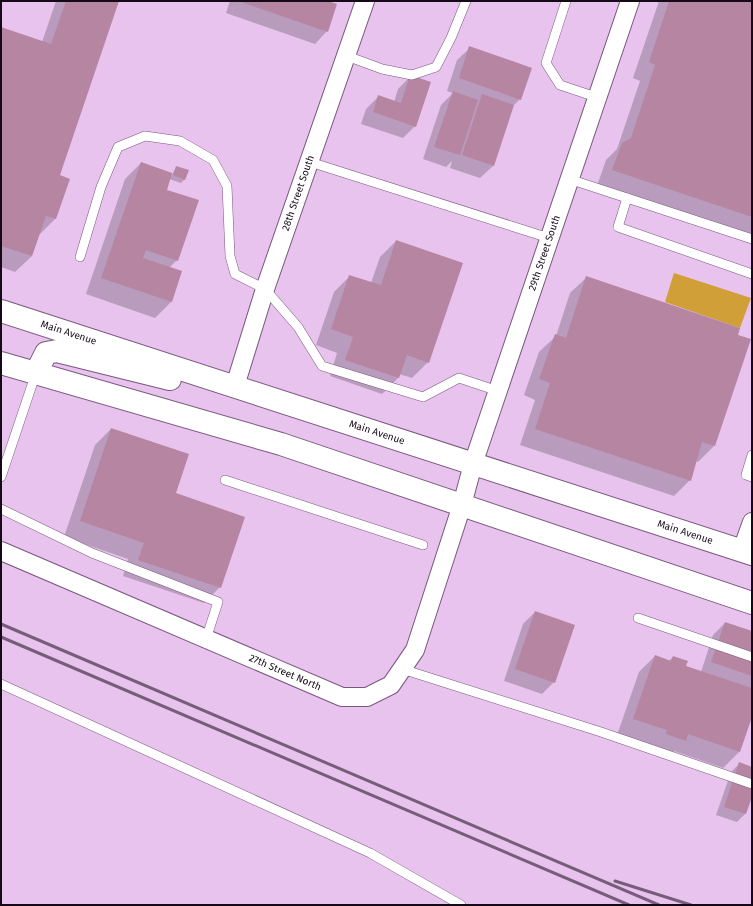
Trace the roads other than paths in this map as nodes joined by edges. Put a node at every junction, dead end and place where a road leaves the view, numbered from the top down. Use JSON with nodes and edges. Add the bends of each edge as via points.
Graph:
{"nodes":[{"id":1,"x":365,"y":1,"type":"edge"},
{"id":2,"x":466,"y":1,"type":"edge"},
{"id":3,"x":566,"y":1,"type":"edge"},
{"id":4,"x":630,"y":1,"type":"edge"},
{"id":5,"x":346,"y":56,"type":"junction"},
{"id":6,"x":596,"y":98,"type":"junction"},
{"id":7,"x":310,"y":162,"type":"junction"},
{"id":8,"x":569,"y":179,"type":"junction"},
{"id":9,"x":627,"y":198,"type":"junction"},
{"id":10,"x":549,"y":238,"type":"junction"},
{"id":11,"x":752,"y":239,"type":"edge"},
{"id":12,"x":80,"y":256,"type":"dead end"},
{"id":13,"x":752,"y":274,"type":"edge"},
{"id":14,"x":265,"y":289,"type":"junction"},
{"id":15,"x":1,"y":311,"type":"edge"},
{"id":16,"x":1,"y":363,"type":"edge"},
{"id":17,"x":36,"y":373,"type":"junction"},
{"id":18,"x":235,"y":386,"type":"junction"},
{"id":19,"x":498,"y":391,"type":"junction"},
{"id":20,"x":272,"y":398,"type":"junction"},
{"id":21,"x":752,"y":455,"type":"edge"},
{"id":22,"x":473,"y":464,"type":"junction"},
{"id":23,"x":1,"y":477,"type":"edge"},
{"id":24,"x":752,"y":477,"type":"edge"},
{"id":25,"x":225,"y":480,"type":"dead end"},
{"id":26,"x":462,"y":505,"type":"junction"},
{"id":27,"x":1,"y":509,"type":"edge"},
{"id":28,"x":752,"y":522,"type":"edge"},
{"id":29,"x":423,"y":546,"type":"dead end"},
{"id":30,"x":1,"y":551,"type":"edge"},
{"id":31,"x":747,"y":552,"type":"edge"},
{"id":32,"x":752,"y":603,"type":"edge"},
{"id":33,"x":638,"y":618,"type":"dead end"},
{"id":34,"x":206,"y":639,"type":"junction"},
{"id":35,"x":752,"y":657,"type":"edge"},
{"id":36,"x":402,"y":669,"type":"junction"},
{"id":37,"x":1,"y":684,"type":"edge"},
{"id":38,"x":752,"y":784,"type":"edge"},
{"id":39,"x":461,"y":905,"type":"edge"}],
"edges":[{"from":1,"to":5,"type":"street","name":"28th Street South"},
{"from":2,"to":5,"type":"lane","via":[[436,67],[412,75],[382,69]]},
{"from":3,"to":6,"type":"lane","via":[[546,63],[560,85]]},
{"from":4,"to":6,"type":"street","name":"29th Street South"},
{"from":5,"to":7,"type":"street","name":"28th Street South"},
{"from":6,"to":8,"type":"street","name":"29th Street South"},
{"from":7,"to":10,"type":"lane"},
{"from":7,"to":14,"type":"street","name":"28th Street South"},
{"from":8,"to":9,"type":"lane"},
{"from":8,"to":10,"type":"street","name":"29th Street South"},
{"from":9,"to":11,"type":"lane"},
{"from":9,"to":13,"type":"lane","via":[[618,227]]},
{"from":10,"to":19,"type":"street","name":"29th Street South"},
{"from":12,"to":14,"type":"lane","via":[[101,187],[118,147],[145,136],[180,141],[213,160],[227,186],[230,256],[235,274]]},
{"from":14,"to":18,"type":"street","name":"28th Street South"},
{"from":14,"to":19,"type":"lane","via":[[298,327],[322,366],[423,397],[459,378]]},
{"from":15,"to":18,"type":"main road","name":"Main Avenue"},
{"from":16,"to":17,"type":"main road"},
{"from":17,"to":20,"type":"main road","via":[[46,353],[58,351],[178,381]]},
{"from":17,"to":23,"type":"lane"},
{"from":17,"to":26,"type":"main road","via":[[281,444]]},
{"from":18,"to":20,"type":"main road","name":"Main Avenue"},
{"from":19,"to":22,"type":"street","name":"29th Street South"},
{"from":20,"to":22,"type":"main road","name":"Main Avenue"},
{"from":21,"to":24,"type":"lane","via":[[746,475]]},
{"from":22,"to":26,"type":"street","name":"29th Street South"},
{"from":22,"to":31,"type":"main road","name":"Main Avenue"},
{"from":25,"to":29,"type":"lane"},
{"from":26,"to":32,"type":"main road"},
{"from":26,"to":36,"type":"street","name":"27th Street North","via":[[415,650]]},
{"from":27,"to":34,"type":"lane","via":[[92,553],[218,602]]},
{"from":28,"to":31,"type":"street"},
{"from":30,"to":34,"type":"street","name":"27th Street North"},
{"from":33,"to":35,"type":"lane"},
{"from":34,"to":36,"type":"street","name":"27th Street North","via":[[342,698],[367,697],[391,685]]},
{"from":36,"to":38,"type":"lane","via":[[601,732]]},
{"from":37,"to":39,"type":"lane","via":[[370,853]]}]}
